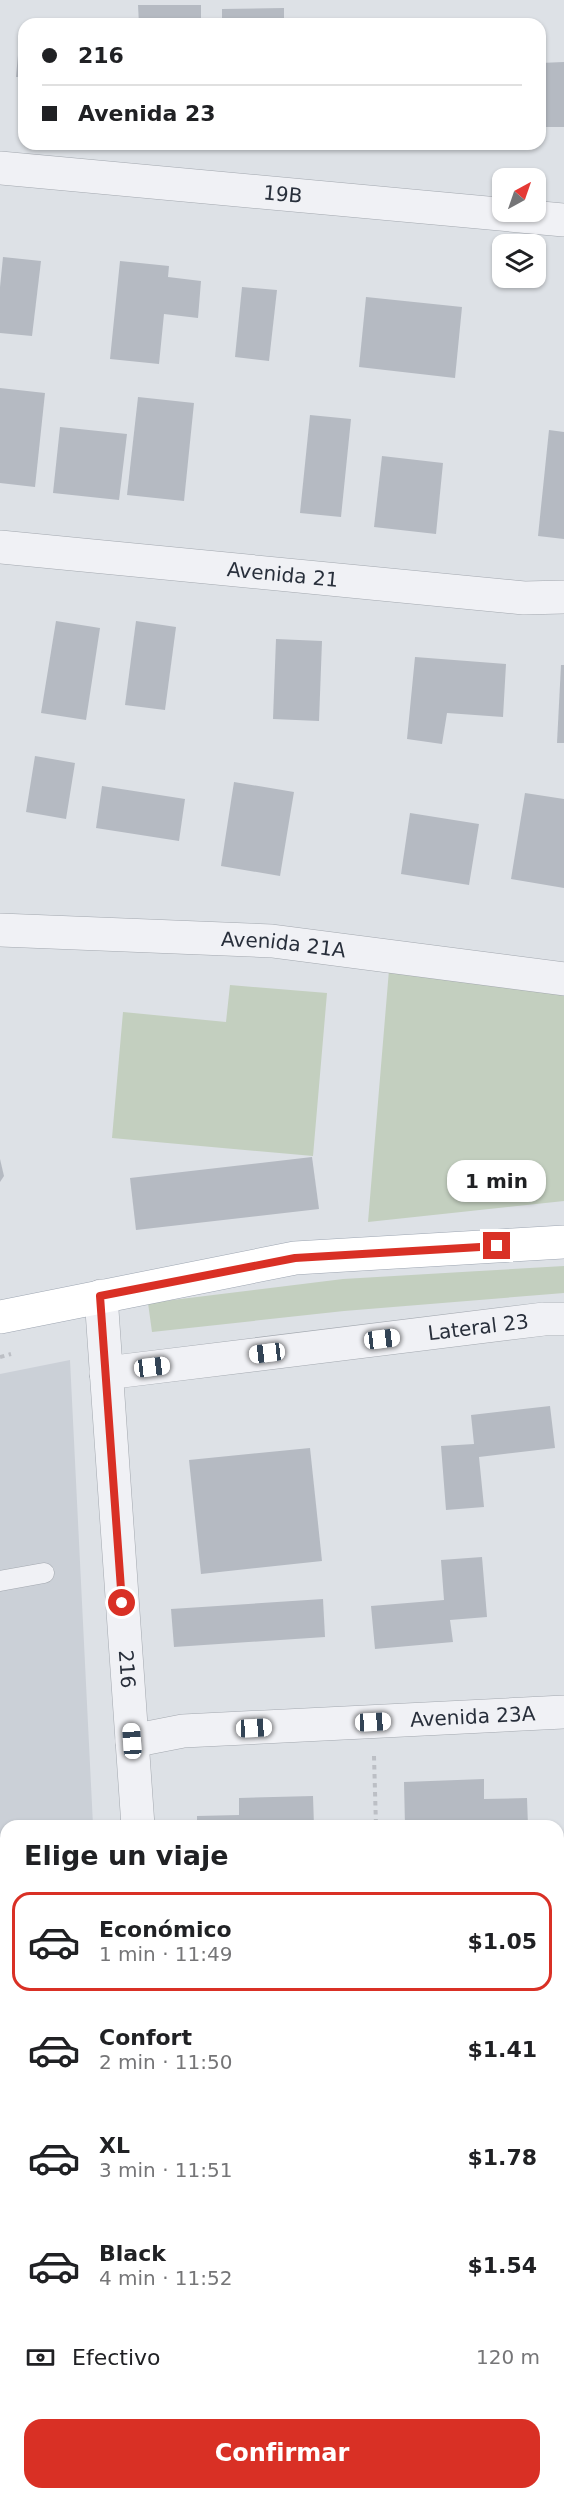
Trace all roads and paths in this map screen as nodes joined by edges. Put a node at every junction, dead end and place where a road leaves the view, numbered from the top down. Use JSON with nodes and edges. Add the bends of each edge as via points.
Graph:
{"nodes":[{"id":1,"x":0,"y":168,"type":"edge"},
{"id":2,"x":564,"y":220,"type":"edge"},
{"id":3,"x":0,"y":547,"type":"edge"},
{"id":4,"x":564,"y":597,"type":"edge"},
{"id":5,"x":0,"y":930,"type":"edge"},
{"id":6,"x":564,"y":979,"type":"edge"},
{"id":7,"x":564,"y":1242,"type":"edge"},
{"id":8,"x":100,"y":1296,"type":"junction"},
{"id":9,"x":0,"y":1317,"type":"edge"},
{"id":10,"x":564,"y":1319,"type":"edge"},
{"id":11,"x":106,"y":1373,"type":"junction"},
{"id":12,"x":44,"y":1573,"type":"dead end"},
{"id":13,"x":0,"y":1581,"type":"edge"},
{"id":14,"x":564,"y":1712,"type":"edge"},
{"id":15,"x":373,"y":1722,"type":"junction"},
{"id":16,"x":132,"y":1741,"type":"junction"},
{"id":17,"x":138,"y":1820,"type":"edge"},
{"id":18,"x":376,"y":1820,"type":"edge"}],
"edges":[{"from":1,"to":2,"type":"street","name":"19B"},
{"from":3,"to":4,"type":"street","name":"Avenida 21","via":[[524,598]]},
{"from":5,"to":6,"type":"street","name":"Avenida 21A","via":[[272,941]]},
{"from":7,"to":8,"type":"main road","via":[[295,1258]]},
{"from":8,"to":9,"type":"main road"},
{"from":8,"to":11,"type":"street","name":"216"},
{"from":10,"to":11,"type":"street","name":"Lateral 23"},
{"from":11,"to":16,"type":"street","name":"216"},
{"from":12,"to":13,"type":"lane"},
{"from":14,"to":15,"type":"street","name":"Avenida 23A"},
{"from":15,"to":16,"type":"street","name":"Avenida 23A","via":[[183,1731]]},
{"from":15,"to":18,"type":"path"},
{"from":16,"to":17,"type":"street","name":"216"}]}
